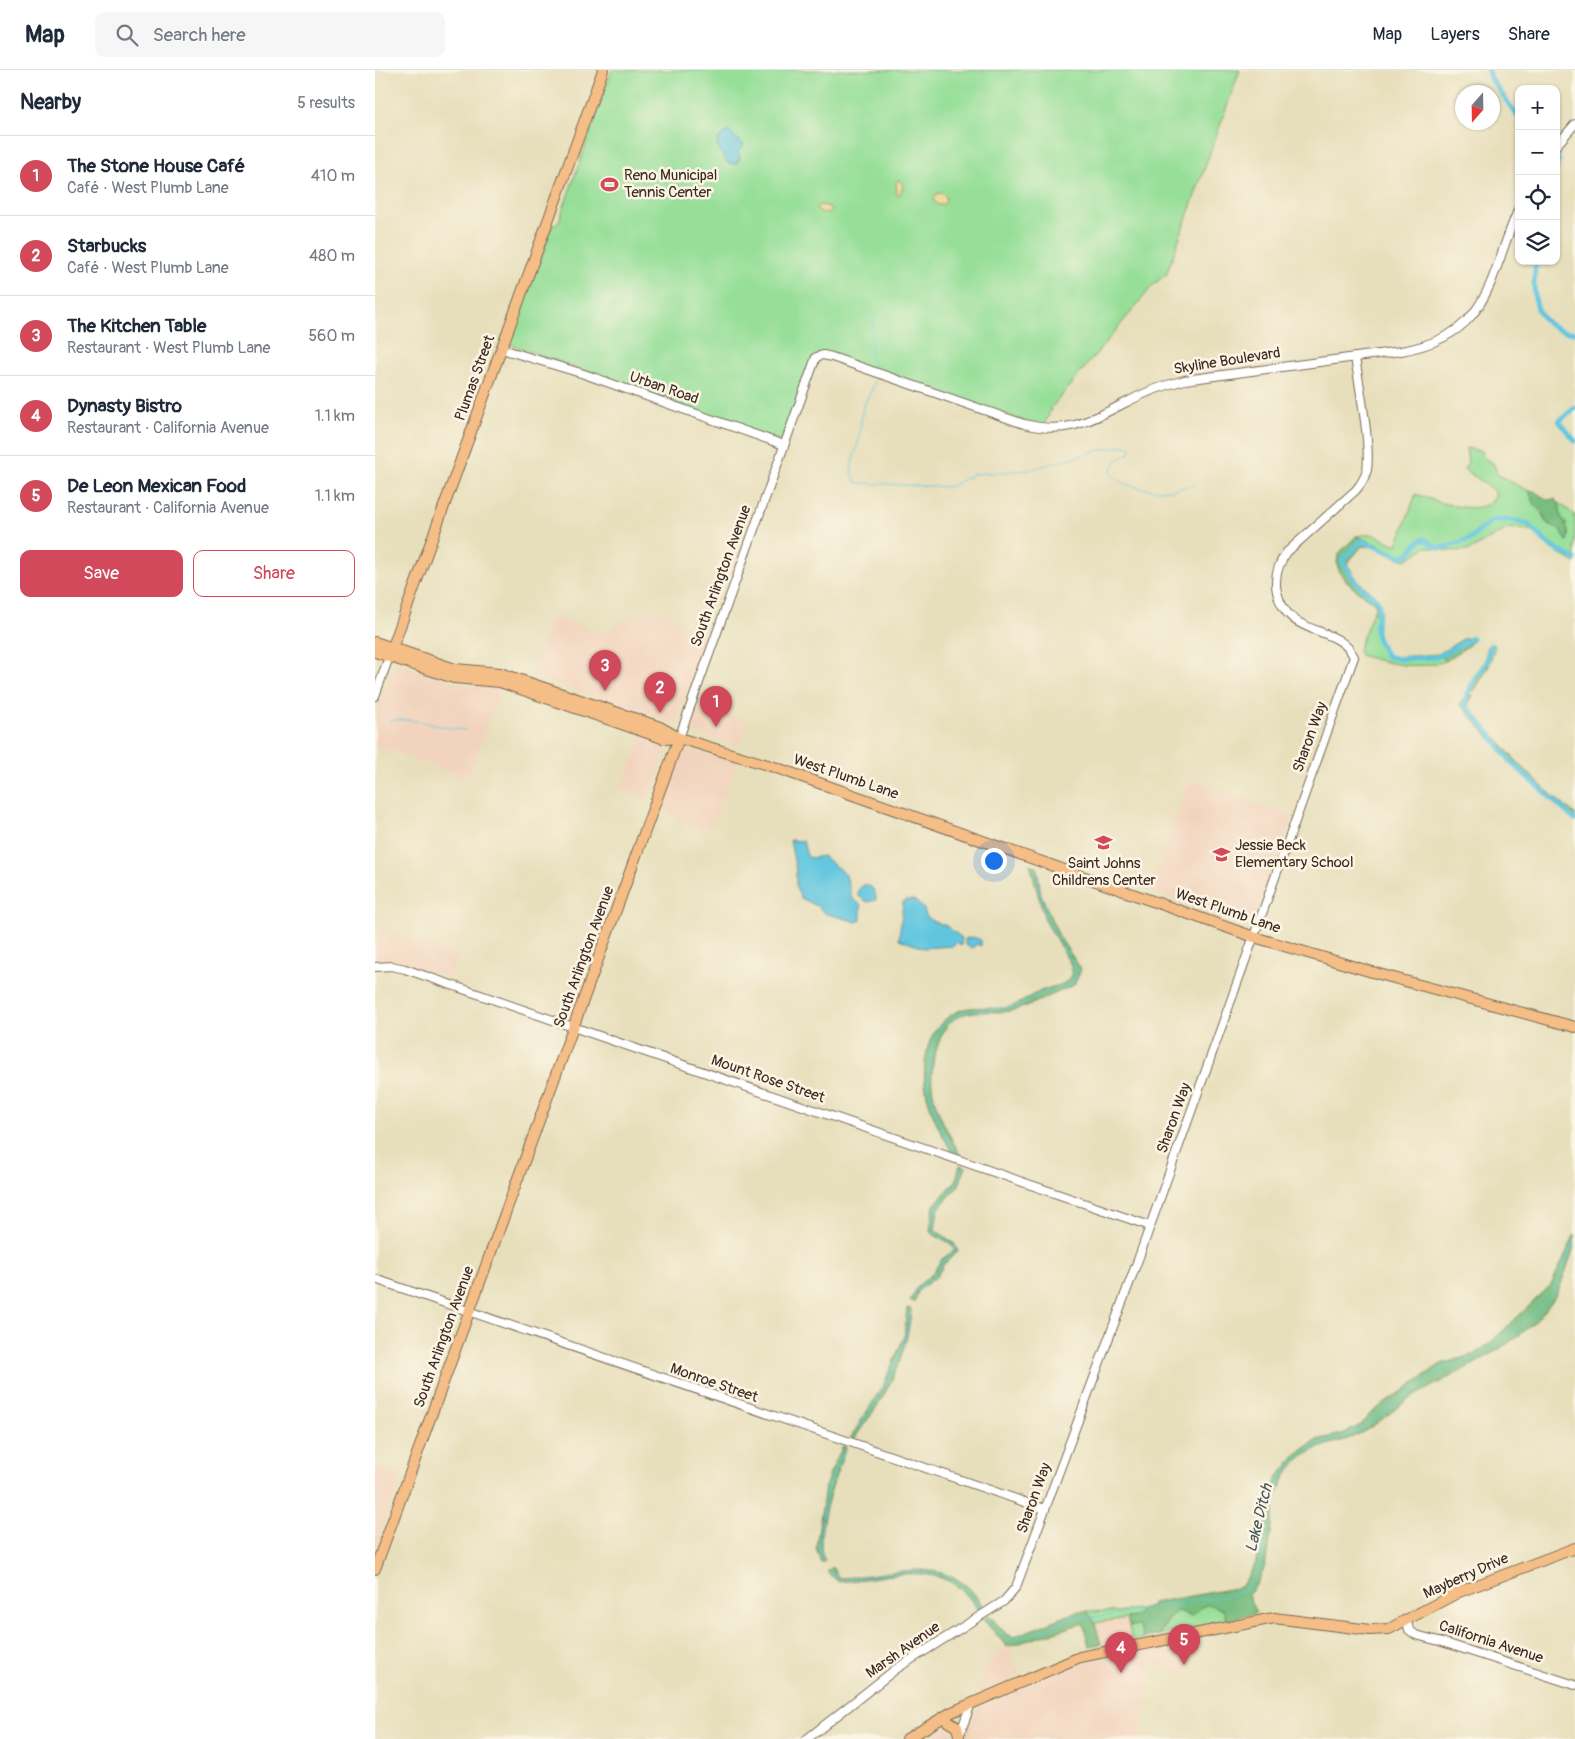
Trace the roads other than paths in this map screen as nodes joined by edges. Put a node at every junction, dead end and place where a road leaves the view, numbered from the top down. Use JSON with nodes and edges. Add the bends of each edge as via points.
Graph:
{"nodes":[{"id":1,"x":603,"y":70,"type":"edge"},
{"id":2,"x":1575,"y":124,"type":"edge"},
{"id":3,"x":1560,"y":141,"type":"edge"},
{"id":4,"x":1515,"y":219,"type":"edge"},
{"id":5,"x":503,"y":344,"type":"junction"},
{"id":6,"x":820,"y":356,"type":"joint"},
{"id":7,"x":1355,"y":356,"type":"junction"},
{"id":8,"x":784,"y":445,"type":"junction"},
{"id":9,"x":375,"y":642,"type":"edge"},
{"id":10,"x":375,"y":652,"type":"edge"},
{"id":11,"x":391,"y":652,"type":"junction"},
{"id":12,"x":375,"y":696,"type":"edge"},
{"id":13,"x":679,"y":738,"type":"junction"},
{"id":14,"x":1253,"y":937,"type":"junction"},
{"id":15,"x":375,"y":967,"type":"edge"},
{"id":16,"x":1575,"y":1026,"type":"edge"},
{"id":17,"x":574,"y":1028,"type":"junction"},
{"id":18,"x":1150,"y":1226,"type":"junction"},
{"id":19,"x":375,"y":1279,"type":"edge"},
{"id":20,"x":469,"y":1312,"type":"junction"},
{"id":21,"x":1045,"y":1509,"type":"junction"},
{"id":22,"x":1575,"y":1548,"type":"edge"},
{"id":23,"x":375,"y":1569,"type":"edge"},
{"id":24,"x":1015,"y":1588,"type":"joint"},
{"id":25,"x":1407,"y":1621,"type":"junction"},
{"id":26,"x":1575,"y":1685,"type":"edge"},
{"id":27,"x":970,"y":1706,"type":"junction"},
{"id":28,"x":947,"y":1721,"type":"junction"},
{"id":29,"x":959,"y":1737,"type":"edge"},
{"id":30,"x":807,"y":1739,"type":"edge"},
{"id":31,"x":907,"y":1739,"type":"edge"},
{"id":32,"x":917,"y":1739,"type":"edge"}],
"edges":[{"from":1,"to":5,"type":"main road","name":"Plumas Street"},
{"from":2,"to":3,"type":"street"},
{"from":4,"to":7,"type":"street","name":"Skyline Boulevard","via":[[1489,289],[1471,317],[1445,337],[1424,346]]},
{"from":5,"to":8,"type":"street","name":"Urban Road","via":[[534,358]]},
{"from":5,"to":11,"type":"main road","name":"Plumas Street"},
{"from":6,"to":7,"type":"street","name":"Skyline Boulevard","via":[[832,357],[1024,424],[1050,429],[1084,424],[1153,390],[1185,380]]},
{"from":6,"to":8,"type":"street","name":"South Arlington Avenue","via":[[813,362]]},
{"from":7,"to":14,"type":"street","name":"Sharon Way","via":[[1366,444],[1366,472],[1356,490],[1292,545],[1277,573],[1277,591],[1292,618],[1304,627],[1342,641],[1354,657]]},
{"from":8,"to":13,"type":"street","name":"South Arlington Avenue"},
{"from":9,"to":11,"type":"main road","name":"West Plumb Lane"},
{"from":10,"to":11,"type":"main road","name":"West Plumb Lane"},
{"from":11,"to":12,"type":"street","name":"Plumas Street"},
{"from":11,"to":13,"type":"main road","name":"West Plumb Lane","via":[[455,669],[500,673],[660,728]]},
{"from":13,"to":14,"type":"main road","name":"West Plumb Lane","via":[[774,767]]},
{"from":13,"to":17,"type":"main road","name":"South Arlington Avenue"},
{"from":14,"to":16,"type":"main road","name":"West Plumb Lane"},
{"from":14,"to":18,"type":"street","name":"Sharon Way"},
{"from":15,"to":17,"type":"street","name":"Mount Rose Street","via":[[405,968]]},
{"from":17,"to":18,"type":"street","name":"Mount Rose Street"},
{"from":17,"to":20,"type":"main road","name":"South Arlington Avenue"},
{"from":18,"to":21,"type":"street","name":"Sharon Way"},
{"from":19,"to":20,"type":"street","name":"Monroe Street"},
{"from":20,"to":21,"type":"street","name":"Monroe Street"},
{"from":20,"to":23,"type":"main road","name":"South Arlington Avenue"},
{"from":21,"to":24,"type":"street","name":"Sharon Way"},
{"from":22,"to":25,"type":"main road","name":"Mayberry Drive","via":[[1459,1592]]},
{"from":24,"to":30,"type":"street","name":"Marsh Avenue","via":[[1004,1601],[896,1669]]},
{"from":25,"to":26,"type":"street","name":"California Avenue","via":[[1409,1630],[1416,1636]]},
{"from":25,"to":27,"type":"main road","name":"Mayberry Drive","via":[[1389,1629],[1371,1630],[1282,1618],[1251,1622],[1081,1657]]},
{"from":27,"to":28,"type":"main road"},
{"from":27,"to":29,"type":"street"},
{"from":27,"to":31,"type":"main road","via":[[952,1712]]},
{"from":28,"to":29,"type":"main road","via":[[957,1727]]},
{"from":28,"to":32,"type":"main road"}]}
